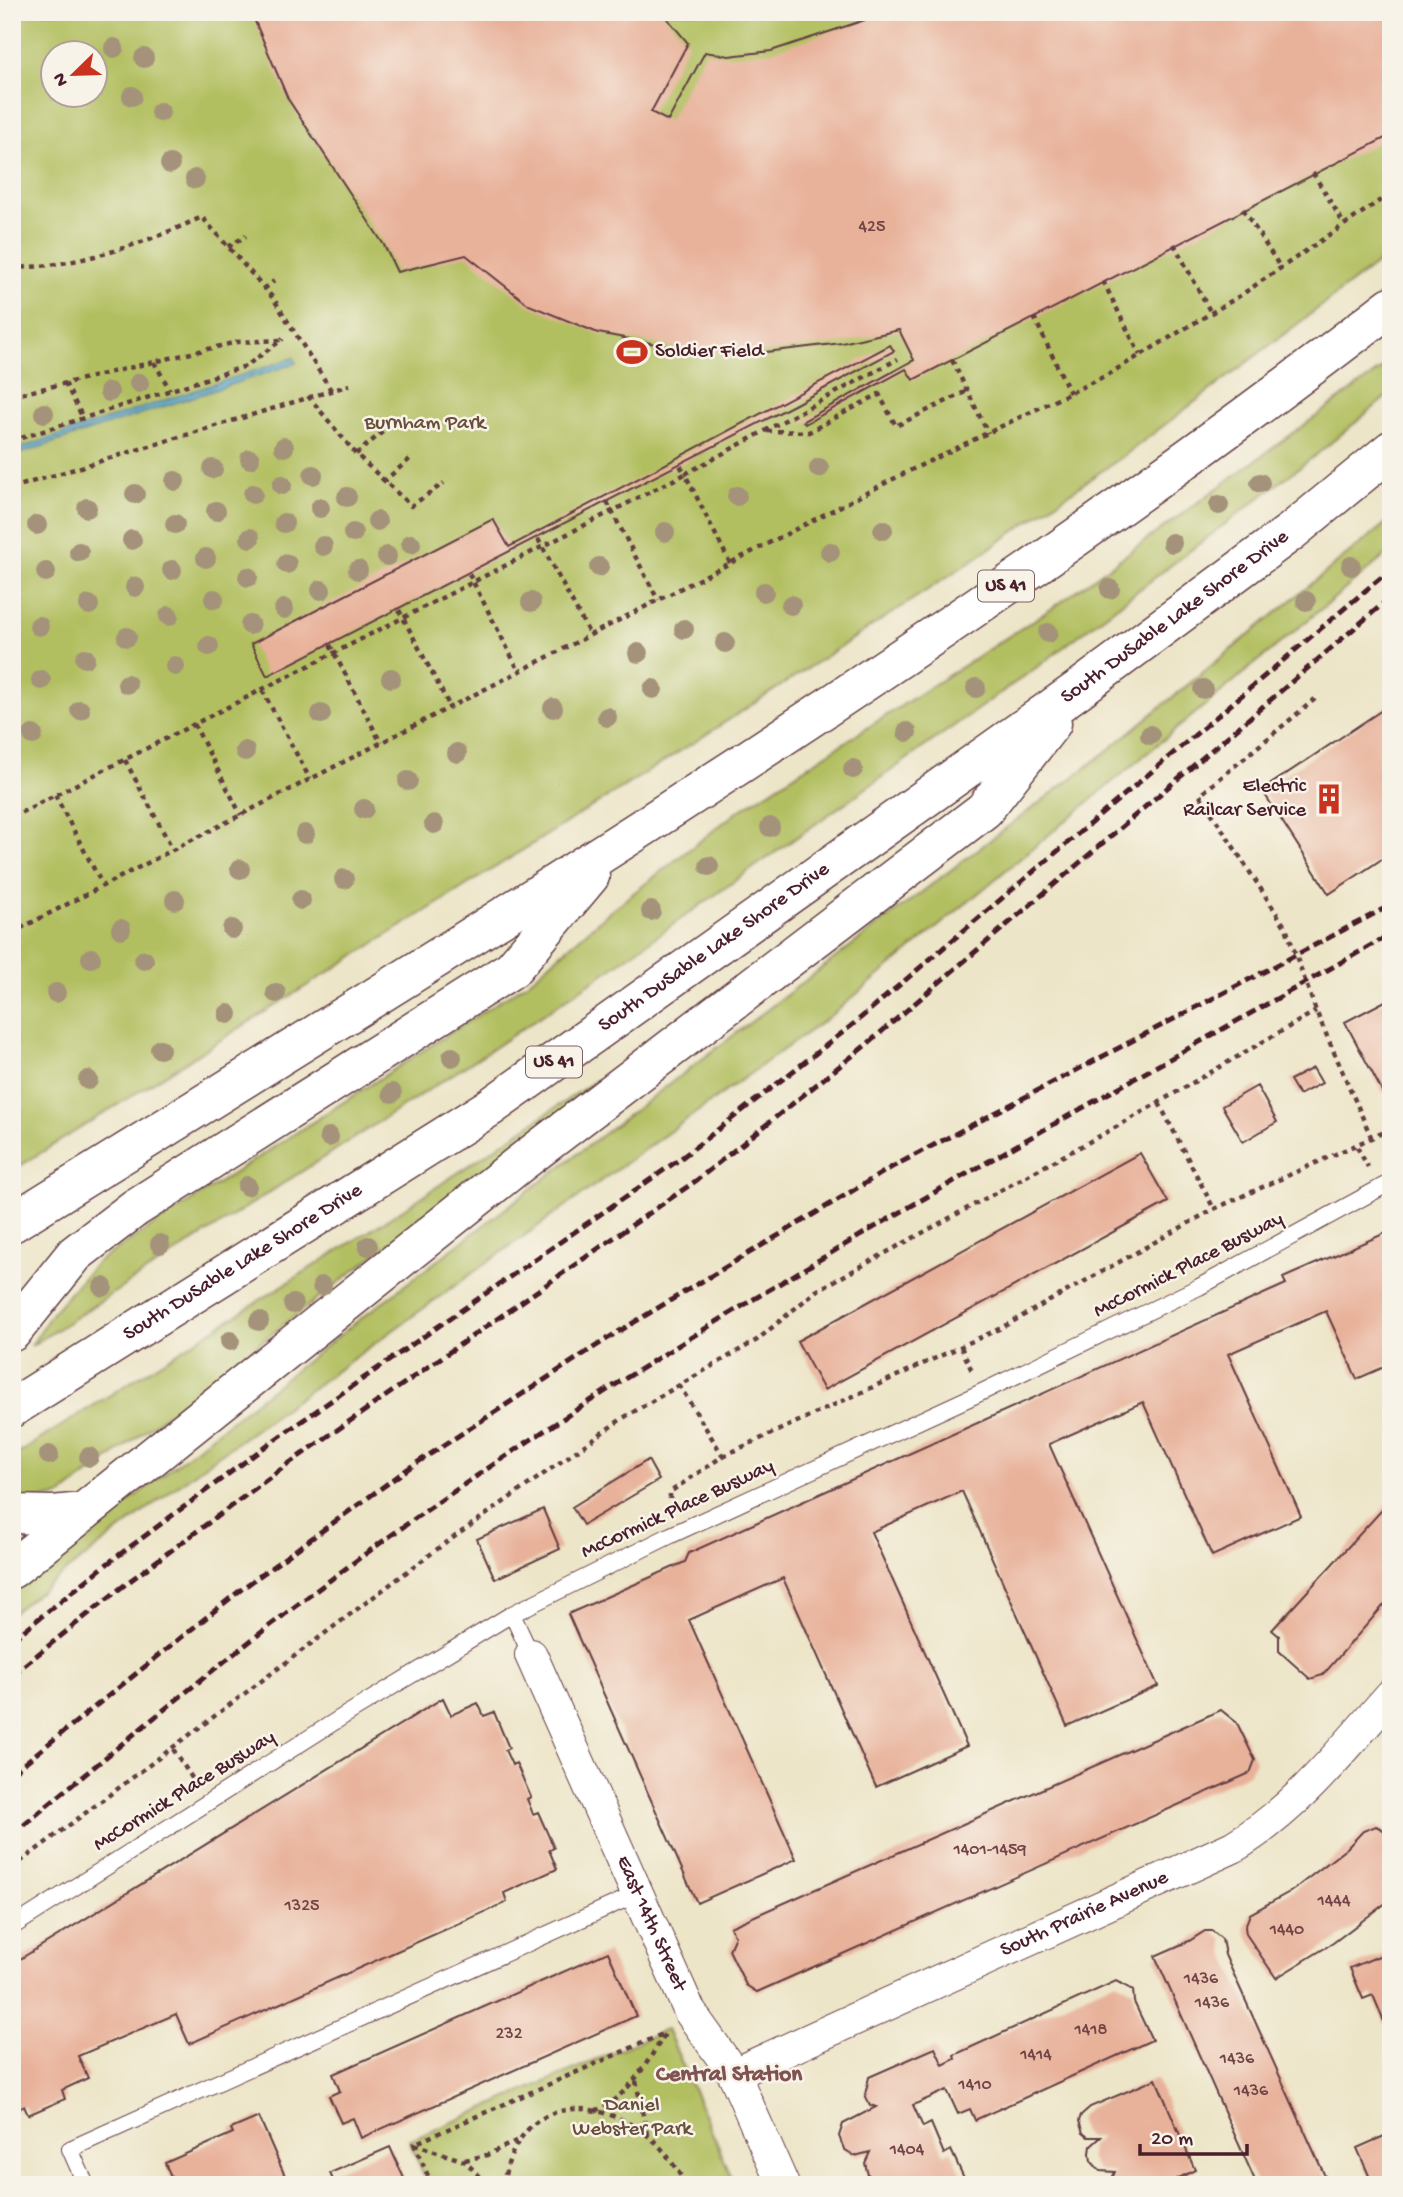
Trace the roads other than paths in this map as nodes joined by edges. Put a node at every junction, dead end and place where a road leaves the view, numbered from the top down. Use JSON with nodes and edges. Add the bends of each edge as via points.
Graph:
{"nodes":[{"id":1,"x":1391,"y":306,"type":"edge"},
{"id":2,"x":1391,"y":450,"type":"edge"},
{"id":3,"x":1079,"y":689,"type":"junction"},
{"id":4,"x":611,"y":850,"type":"junction"},
{"id":5,"x":1391,"y":1182,"type":"edge"},
{"id":6,"x":12,"y":1223,"type":"edge"},
{"id":7,"x":12,"y":1332,"type":"edge"},
{"id":8,"x":12,"y":1408,"type":"edge"},
{"id":9,"x":83,"y":1512,"type":"junction"},
{"id":10,"x":12,"y":1514,"type":"edge"},
{"id":11,"x":12,"y":1569,"type":"edge"},
{"id":12,"x":512,"y":1614,"type":"junction"},
{"id":13,"x":531,"y":1655,"type":"joint"},
{"id":14,"x":1391,"y":1695,"type":"edge"},
{"id":15,"x":637,"y":1894,"type":"junction"},
{"id":16,"x":12,"y":1927,"type":"edge"},
{"id":17,"x":734,"y":2074,"type":"junction"},
{"id":18,"x":86,"y":2185,"type":"edge"},
{"id":19,"x":783,"y":2185,"type":"edge"}],
"edges":[{"from":1,"to":4,"type":"highway","number":"US 41","via":[[989,598]]},
{"from":2,"to":3,"type":"highway","name":"South DuSable Lake Shore Drive","number":"US 41","via":[[1292,531]]},
{"from":3,"to":8,"type":"highway","name":"South DuSable Lake Shore Drive","number":"US 41","via":[[489,1108]]},
{"from":3,"to":9,"type":"highway","via":[[985,810],[518,1165]]},
{"from":4,"to":6,"type":"highway","number":"US 41"},
{"from":4,"to":7,"type":"highway","via":[[512,969],[135,1208],[75,1254]]},
{"from":5,"to":12,"type":"lane","name":"McCormick Place Busway","via":[[1186,1293]]},
{"from":9,"to":10,"type":"highway"},
{"from":9,"to":11,"type":"highway"},
{"from":12,"to":13,"type":"lane"},
{"from":12,"to":16,"type":"lane","name":"McCormick Place Busway"},
{"from":13,"to":15,"type":"street","name":"East 14th Street"},
{"from":14,"to":17,"type":"street","name":"South Prairie Avenue","via":[[1293,1803],[1233,1847]]},
{"from":15,"to":17,"type":"street","name":"East 14th Street","via":[[690,2012]]},
{"from":15,"to":18,"type":"lane","via":[[70,2149]]},
{"from":17,"to":19,"type":"street","name":"East 14th Street"}]}
